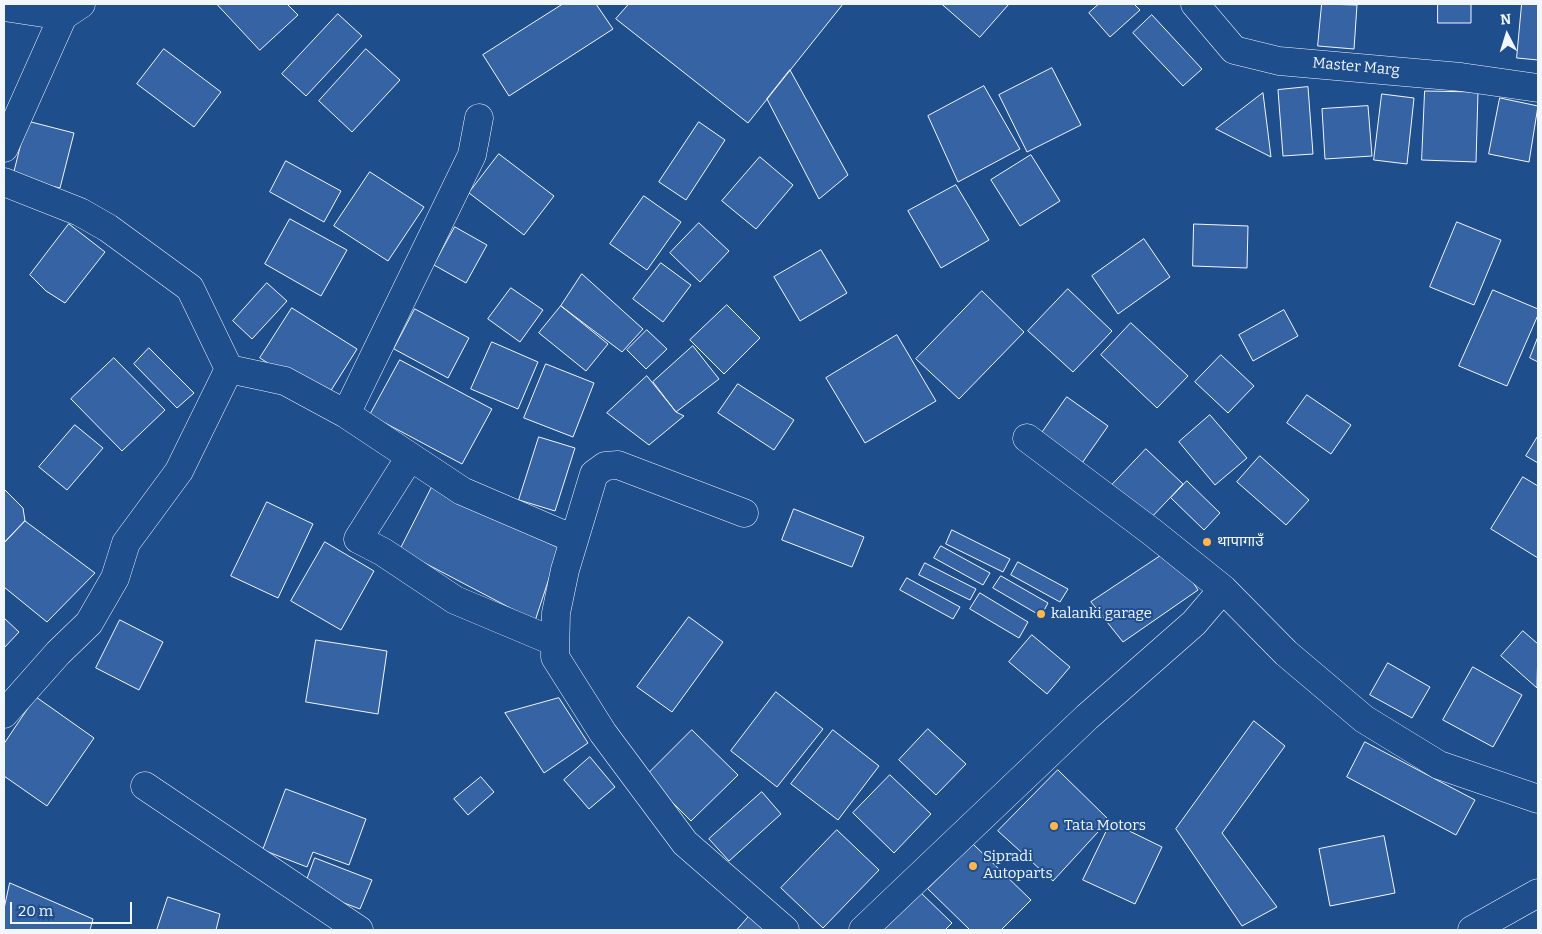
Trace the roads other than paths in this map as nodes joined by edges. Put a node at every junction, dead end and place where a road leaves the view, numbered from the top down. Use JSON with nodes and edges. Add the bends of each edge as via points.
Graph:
{"nodes":[{"id":1,"x":1195,"y":4,"type":"edge"},
{"id":2,"x":4,"y":7,"type":"edge"},
{"id":3,"x":72,"y":10,"type":"edge"},
{"id":4,"x":1538,"y":88,"type":"edge"},
{"id":5,"x":479,"y":118,"type":"dead end"},
{"id":6,"x":4,"y":148,"type":"edge"},
{"id":7,"x":4,"y":182,"type":"edge"},
{"id":8,"x":229,"y":369,"type":"junction"},
{"id":9,"x":346,"y":414,"type":"junction"},
{"id":10,"x":1027,"y":438,"type":"dead end"},
{"id":11,"x":410,"y":457,"type":"junction"},
{"id":12,"x":744,"y":513,"type":"dead end"},
{"id":13,"x":574,"y":539,"type":"junction"},
{"id":14,"x":1223,"y":590,"type":"junction"},
{"id":15,"x":555,"y":642,"type":"junction"},
{"id":16,"x":4,"y":714,"type":"edge"},
{"id":17,"x":144,"y":786,"type":"dead end"},
{"id":18,"x":1538,"y":799,"type":"edge"},
{"id":19,"x":1538,"y":893,"type":"edge"},
{"id":20,"x":359,"y":930,"type":"edge"},
{"id":21,"x":785,"y":930,"type":"edge"},
{"id":22,"x":863,"y":930,"type":"edge"},
{"id":23,"x":1472,"y":930,"type":"edge"}],
"edges":[{"from":1,"to":4,"type":"main road","name":"Master Marg","via":[[1234,50],[1279,61],[1461,77]]},
{"from":2,"to":3,"type":"main road"},
{"from":3,"to":6,"type":"main road"},
{"from":5,"to":9,"type":"main road","via":[[472,155]]},
{"from":7,"to":8,"type":"main road","via":[[80,212],[108,228],[190,288]]},
{"from":8,"to":9,"type":"main road","via":[[285,381]]},
{"from":8,"to":16,"type":"main road","via":[[179,471],[126,543],[115,578],[89,623]]},
{"from":9,"to":11,"type":"main road"},
{"from":10,"to":14,"type":"main road"},
{"from":11,"to":13,"type":"main road","via":[[462,491]]},
{"from":11,"to":15,"type":"main road","via":[[358,540],[383,552],[456,600]]},
{"from":12,"to":13,"type":"main road","via":[[618,465],[605,466],[594,474]]},
{"from":13,"to":15,"type":"main road","via":[[556,613]]},
{"from":14,"to":18,"type":"main road","via":[[1286,653],[1364,719],[1440,766]]},
{"from":14,"to":22,"type":"main road","via":[[1194,622],[1087,717]]},
{"from":15,"to":21,"type":"main road","via":[[555,657],[592,716],[685,843]]},
{"from":17,"to":20,"type":"main road"},
{"from":19,"to":23,"type":"main road"}]}
